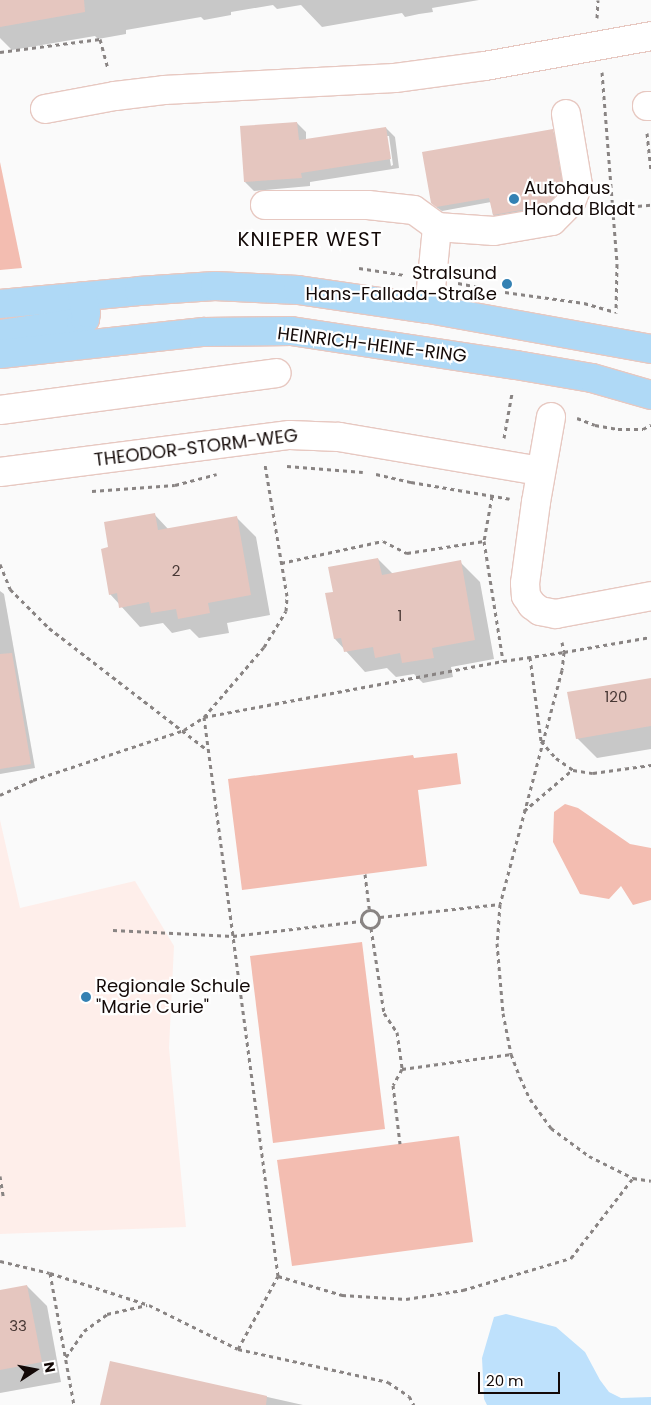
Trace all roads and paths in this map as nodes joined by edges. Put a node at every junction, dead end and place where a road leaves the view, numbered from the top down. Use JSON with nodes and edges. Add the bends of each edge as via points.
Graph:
{"nodes":[{"id":1,"x":651,"y":36,"type":"edge"},
{"id":2,"x":599,"y":45,"type":"junction"},
{"id":3,"x":0,"y":52,"type":"edge"},
{"id":4,"x":115,"y":96,"type":"junction"},
{"id":5,"x":649,"y":106,"type":"edge"},
{"id":6,"x":45,"y":108,"type":"dead end"},
{"id":7,"x":566,"y":114,"type":"dead end"},
{"id":8,"x":651,"y":170,"type":"edge"},
{"id":9,"x":265,"y":205,"type":"dead end"},
{"id":10,"x":651,"y":205,"type":"edge"},
{"id":11,"x":614,"y":208,"type":"junction"},
{"id":12,"x":437,"y":227,"type":"junction"},
{"id":13,"x":82,"y":296,"type":"junction"},
{"id":14,"x":38,"y":301,"type":"junction"},
{"id":15,"x":0,"y":304,"type":"edge"},
{"id":16,"x":429,"y":309,"type":"junction"},
{"id":17,"x":616,"y":313,"type":"dead end"},
{"id":18,"x":0,"y":315,"type":"edge"},
{"id":19,"x":0,"y":334,"type":"edge"},
{"id":20,"x":651,"y":349,"type":"edge"},
{"id":21,"x":0,"y":354,"type":"edge"},
{"id":22,"x":277,"y":373,"type":"dead end"},
{"id":23,"x":651,"y":395,"type":"edge"},
{"id":24,"x":0,"y":410,"type":"edge"},
{"id":25,"x":551,"y":417,"type":"dead end"},
{"id":26,"x":256,"y":465,"type":"dead end"},
{"id":27,"x":265,"y":465,"type":"junction"},
{"id":28,"x":274,"y":465,"type":"dead end"},
{"id":29,"x":283,"y":465,"type":"dead end"},
{"id":30,"x":0,"y":472,"type":"edge"},
{"id":31,"x":540,"y":472,"type":"junction"},
{"id":32,"x":219,"y":473,"type":"dead end"},
{"id":33,"x":84,"y":492,"type":"dead end"},
{"id":34,"x":492,"y":496,"type":"dead end"},
{"id":35,"x":281,"y":563,"type":"junction"},
{"id":36,"x":0,"y":564,"type":"edge"},
{"id":37,"x":651,"y":596,"type":"edge"},
{"id":38,"x":651,"y":637,"type":"edge"},
{"id":39,"x":564,"y":652,"type":"junction"},
{"id":40,"x":530,"y":657,"type":"junction"},
{"id":41,"x":503,"y":661,"type":"junction"},
{"id":42,"x":204,"y":717,"type":"junction"},
{"id":43,"x":184,"y":730,"type":"junction"},
{"id":44,"x":541,"y":741,"type":"junction"},
{"id":45,"x":210,"y":751,"type":"junction"},
{"id":46,"x":651,"y":765,"type":"edge"},
{"id":47,"x":573,"y":770,"type":"junction"},
{"id":48,"x":0,"y":795,"type":"edge"},
{"id":49,"x":523,"y":811,"type":"junction"},
{"id":50,"x":365,"y":874,"type":"dead end"},
{"id":51,"x":500,"y":904,"type":"junction"},
{"id":52,"x":369,"y":909,"type":"junction"},
{"id":53,"x":380,"y":917,"type":"junction"},
{"id":54,"x":361,"y":921,"type":"junction"},
{"id":55,"x":371,"y":928,"type":"junction"},
{"id":56,"x":113,"y":930,"type":"dead end"},
{"id":57,"x":233,"y":936,"type":"junction"},
{"id":58,"x":511,"y":1054,"type":"junction"},
{"id":59,"x":402,"y":1069,"type":"junction"},
{"id":60,"x":400,"y":1144,"type":"dead end"},
{"id":61,"x":0,"y":1176,"type":"edge"},
{"id":62,"x":633,"y":1178,"type":"junction"},
{"id":63,"x":651,"y":1181,"type":"edge"},
{"id":64,"x":4,"y":1196,"type":"dead end"},
{"id":65,"x":0,"y":1261,"type":"edge"},
{"id":66,"x":50,"y":1274,"type":"junction"},
{"id":67,"x":278,"y":1276,"type":"junction"},
{"id":68,"x":149,"y":1305,"type":"junction"},
{"id":69,"x":238,"y":1349,"type":"junction"},
{"id":70,"x":65,"y":1357,"type":"junction"},
{"id":71,"x":74,"y":1405,"type":"edge"},
{"id":72,"x":414,"y":1405,"type":"edge"}],
"edges":[{"from":1,"to":2,"type":"street"},
{"from":2,"to":4,"type":"street","via":[[485,66],[395,78],[164,90]]},
{"from":2,"to":11,"type":"path"},
{"from":3,"to":4,"type":"path","via":[[100,39]]},
{"from":4,"to":6,"type":"street"},
{"from":5,"to":8,"type":"path","via":[[647,147]]},
{"from":7,"to":12,"type":"street","via":[[578,184],[571,202],[552,221],[494,232]]},
{"from":9,"to":12,"type":"street","via":[[368,205],[414,210]]},
{"from":10,"to":11,"type":"path"},
{"from":11,"to":17,"type":"path"},
{"from":12,"to":16,"type":"street"},
{"from":13,"to":14,"type":"main road"},
{"from":13,"to":16,"type":"main road","via":[[215,286],[249,287],[298,290]]},
{"from":13,"to":19,"type":"main road","via":[[86,313],[81,322]]},
{"from":14,"to":15,"type":"main road"},
{"from":14,"to":18,"type":"main road"},
{"from":16,"to":20,"type":"main road"},
{"from":21,"to":23,"type":"main road","name":"HEINRICH-HEINE-RING","via":[[204,332],[291,331],[592,378]]},
{"from":22,"to":24,"type":"street"},
{"from":25,"to":31,"type":"street"},
{"from":26,"to":27,"type":"path"},
{"from":27,"to":28,"type":"path"},
{"from":27,"to":35,"type":"path"},
{"from":29,"to":34,"type":"path","via":[[371,472]]},
{"from":30,"to":31,"type":"street","name":"THEODOR-STORM-WEG","via":[[290,435],[339,437]]},
{"from":31,"to":37,"type":"street","via":[[525,583],[526,596],[532,605],[540,611],[556,614]]},
{"from":32,"to":33,"type":"path","via":[[175,485]]},
{"from":35,"to":41,"type":"path","via":[[383,541],[407,553],[484,541]]},
{"from":35,"to":42,"type":"path","via":[[287,596],[286,611],[264,647]]},
{"from":36,"to":43,"type":"path","via":[[10,589],[49,628]]},
{"from":38,"to":39,"type":"path"},
{"from":39,"to":40,"type":"path"},
{"from":39,"to":44,"type":"path","via":[[562,670]]},
{"from":40,"to":41,"type":"path"},
{"from":40,"to":44,"type":"path"},
{"from":41,"to":42,"type":"path"},
{"from":42,"to":43,"type":"path"},
{"from":42,"to":45,"type":"path"},
{"from":43,"to":45,"type":"path"},
{"from":43,"to":48,"type":"path","via":[[33,780]]},
{"from":44,"to":47,"type":"path","via":[[556,758]]},
{"from":44,"to":49,"type":"path"},
{"from":45,"to":57,"type":"path"},
{"from":46,"to":47,"type":"path","via":[[602,772]]},
{"from":47,"to":49,"type":"path"},
{"from":49,"to":51,"type":"path"},
{"from":50,"to":52,"type":"path"},
{"from":51,"to":53,"type":"path"},
{"from":51,"to":58,"type":"path","via":[[498,978]]},
{"from":52,"to":53,"type":"path"},
{"from":52,"to":54,"type":"path","via":[[364,911]]},
{"from":53,"to":55,"type":"path","via":[[376,926]]},
{"from":54,"to":55,"type":"path"},
{"from":54,"to":57,"type":"path"},
{"from":55,"to":59,"type":"path","via":[[384,1013],[397,1032]]},
{"from":56,"to":57,"type":"path"},
{"from":57,"to":67,"type":"path"},
{"from":58,"to":59,"type":"path"},
{"from":58,"to":62,"type":"path","via":[[530,1099],[551,1128],[589,1156]]},
{"from":59,"to":60,"type":"path","via":[[393,1085]]},
{"from":61,"to":64,"type":"path"},
{"from":62,"to":63,"type":"path"},
{"from":62,"to":67,"type":"path","via":[[571,1258],[463,1290],[406,1298],[342,1295]]},
{"from":65,"to":66,"type":"path"},
{"from":66,"to":68,"type":"path"},
{"from":66,"to":70,"type":"path"},
{"from":67,"to":69,"type":"path"},
{"from":68,"to":69,"type":"path"},
{"from":68,"to":70,"type":"path","via":[[107,1314],[84,1331]]},
{"from":69,"to":72,"type":"path","via":[[388,1382],[408,1396]]},
{"from":70,"to":71,"type":"path"}]}
